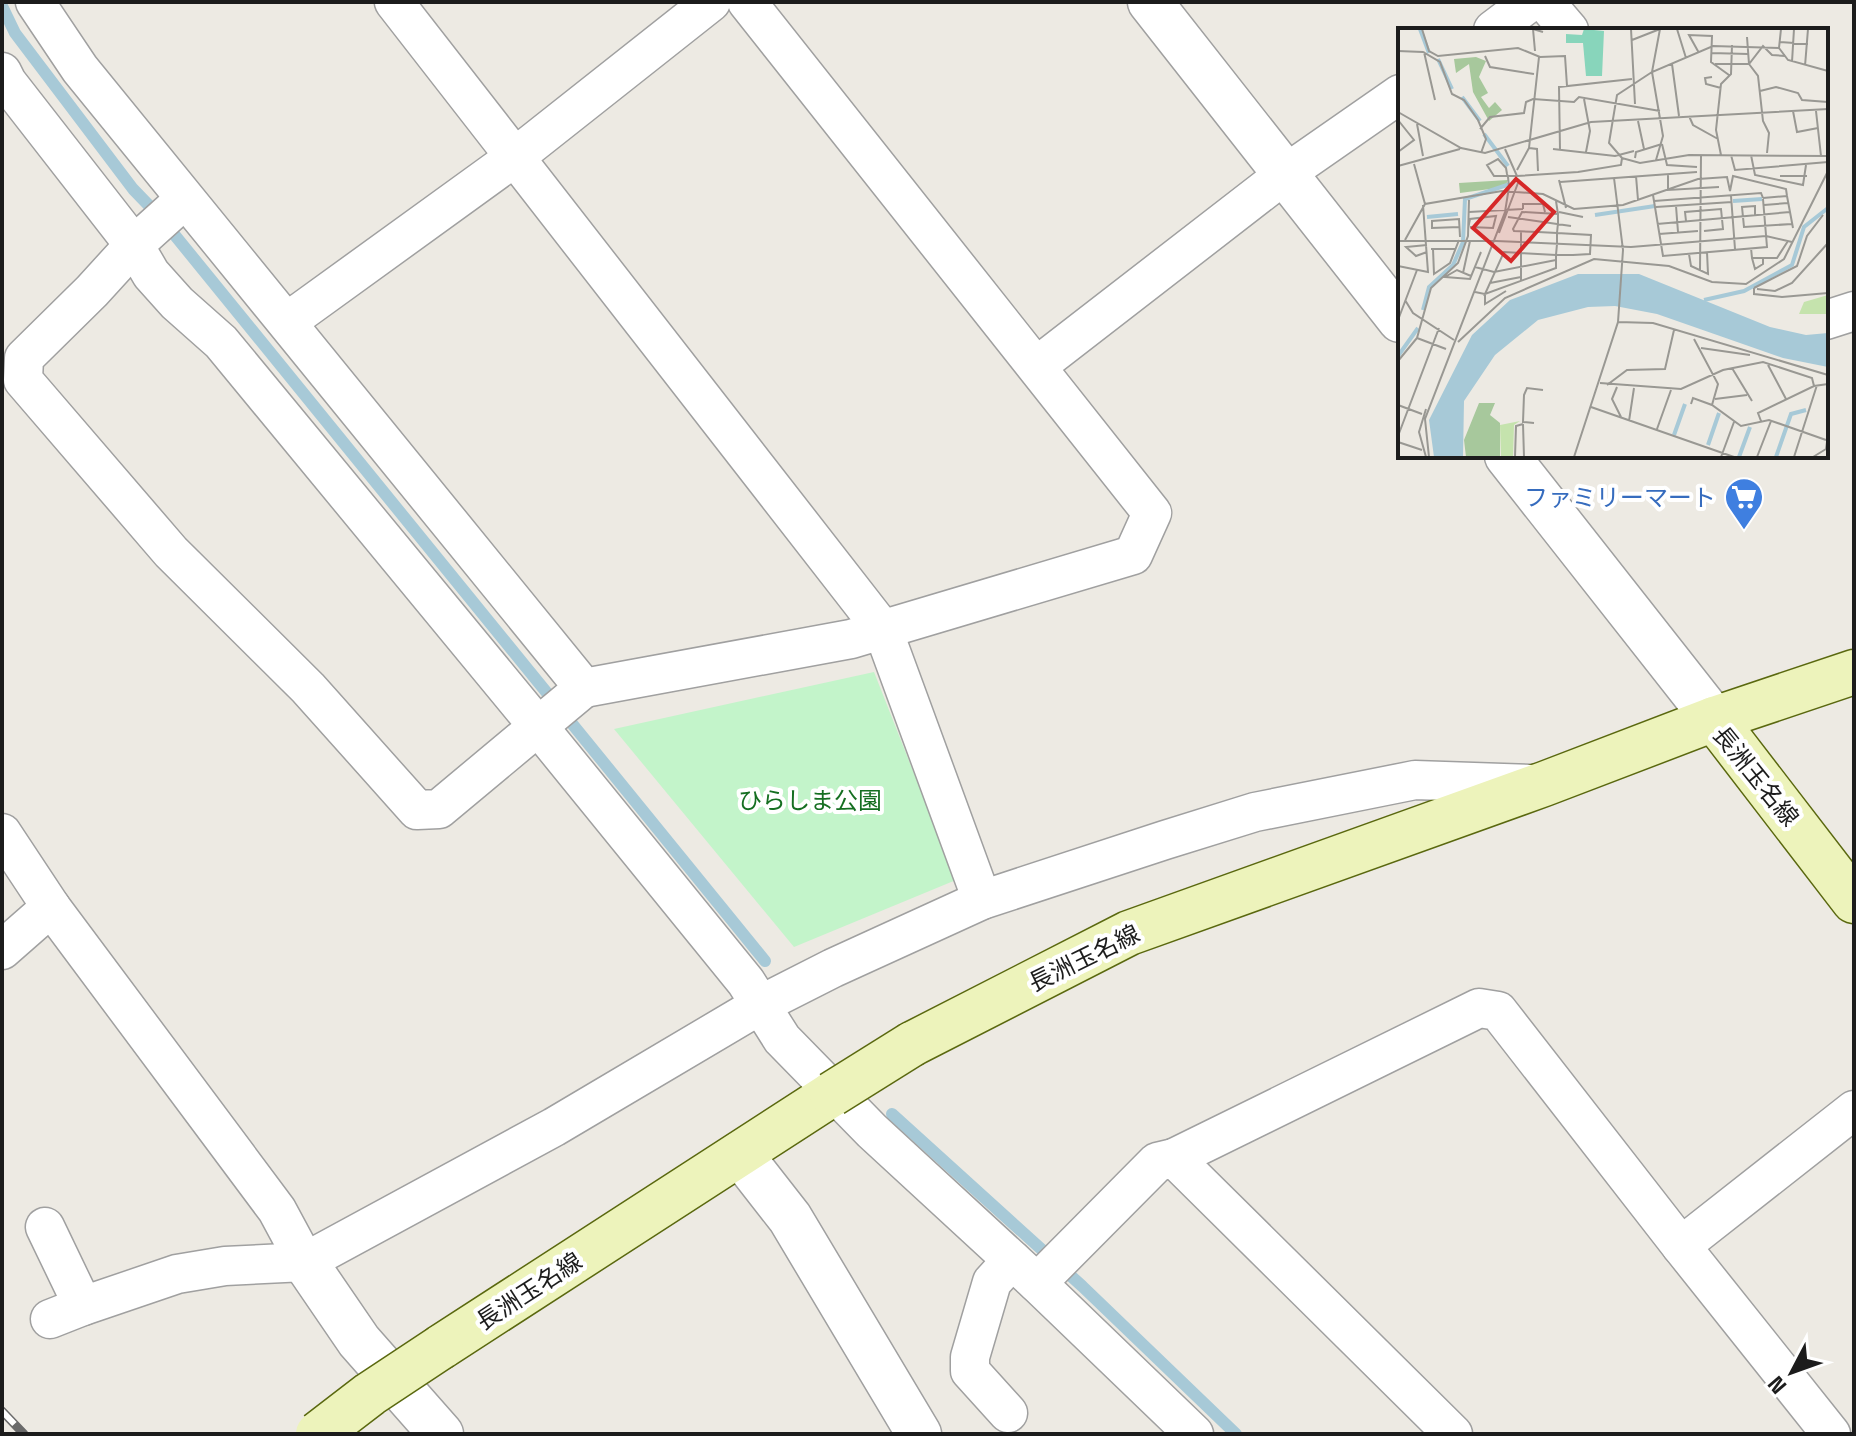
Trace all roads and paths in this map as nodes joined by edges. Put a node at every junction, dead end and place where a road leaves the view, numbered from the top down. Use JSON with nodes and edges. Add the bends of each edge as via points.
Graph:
{"nodes":[{"id":1,"x":35,"y":2,"type":"edge"},
{"id":2,"x":394,"y":2,"type":"edge"},
{"id":3,"x":711,"y":2,"type":"edge"},
{"id":4,"x":747,"y":2,"type":"edge"},
{"id":5,"x":1150,"y":2,"type":"edge"},
{"id":6,"x":1530,"y":2,"type":"edge"},
{"id":7,"x":1545,"y":2,"type":"edge"},
{"id":8,"x":1496,"y":28,"type":"edge"},
{"id":9,"x":1567,"y":28,"type":"edge"},
{"id":10,"x":2,"y":72,"type":"edge"},
{"id":11,"x":1398,"y":95,"type":"edge"},
{"id":12,"x":515,"y":157,"type":"junction"},
{"id":13,"x":1285,"y":174,"type":"junction"},
{"id":14,"x":159,"y":222,"type":"junction"},
{"id":15,"x":1854,"y":311,"type":"edge"},
{"id":16,"x":1398,"y":317,"type":"edge"},
{"id":17,"x":1828,"y":319,"type":"edge"},
{"id":18,"x":287,"y":322,"type":"junction"},
{"id":19,"x":1037,"y":366,"type":"junction"},
{"id":20,"x":1509,"y":458,"type":"edge"},
{"id":21,"x":883,"y":630,"type":"junction"},
{"id":22,"x":1854,"y":672,"type":"edge"},
{"id":23,"x":559,"y":708,"type":"junction"},
{"id":24,"x":1714,"y":719,"type":"junction"},
{"id":25,"x":1544,"y":784,"type":"junction"},
{"id":26,"x":2,"y":833,"type":"edge"},
{"id":27,"x":982,"y":900,"type":"junction"},
{"id":28,"x":1854,"y":901,"type":"edge"},
{"id":29,"x":51,"y":907,"type":"junction"},
{"id":30,"x":2,"y":950,"type":"edge"},
{"id":31,"x":760,"y":1005,"type":"junction"},
{"id":32,"x":1854,"y":1110,"type":"edge"},
{"id":33,"x":740,"y":1154,"type":"junction"},
{"id":34,"x":1174,"y":1158,"type":"junction"},
{"id":35,"x":45,"y":1227,"type":"dead end"},
{"id":36,"x":1681,"y":1246,"type":"junction"},
{"id":37,"x":305,"y":1262,"type":"junction"},
{"id":38,"x":1041,"y":1266,"type":"junction"},
{"id":39,"x":1008,"y":1413,"type":"dead end"},
{"id":40,"x":318,"y":1434,"type":"edge"},
{"id":41,"x":441,"y":1434,"type":"edge"},
{"id":42,"x":919,"y":1434,"type":"edge"},
{"id":43,"x":1194,"y":1434,"type":"edge"},
{"id":44,"x":1453,"y":1434,"type":"edge"},
{"id":45,"x":1831,"y":1434,"type":"edge"}],
"edges":[{"from":1,"to":14,"type":"street","via":[[80,69]]},
{"from":2,"to":12,"type":"street"},
{"from":3,"to":12,"type":"street"},
{"from":4,"to":19,"type":"street"},
{"from":5,"to":13,"type":"street"},
{"from":6,"to":8,"type":"street"},
{"from":7,"to":9,"type":"street"},
{"from":10,"to":14,"type":"street"},
{"from":11,"to":13,"type":"street"},
{"from":12,"to":18,"type":"street"},
{"from":12,"to":21,"type":"street"},
{"from":13,"to":16,"type":"street"},
{"from":13,"to":19,"type":"street"},
{"from":14,"to":18,"type":"street"},
{"from":14,"to":23,"type":"street","via":[[151,274],[221,342]]},
{"from":14,"to":23,"type":"street","via":[[24,358],[23,380],[171,552],[308,688],[417,810],[439,809]]},
{"from":15,"to":17,"type":"street"},
{"from":18,"to":23,"type":"street"},
{"from":19,"to":21,"type":"street","via":[[1152,513],[1133,555]]},
{"from":20,"to":24,"type":"street"},
{"from":21,"to":23,"type":"street"},
{"from":21,"to":27,"type":"street"},
{"from":22,"to":24,"type":"main road"},
{"from":23,"to":31,"type":"street"},
{"from":24,"to":25,"type":"main road","name":"長洲玉名線"},
{"from":24,"to":28,"type":"main road","name":"長洲玉名線"},
{"from":25,"to":27,"type":"street","via":[[1415,780],[1313,800],[1255,812]]},
{"from":25,"to":33,"type":"main road","name":"長洲玉名線","bridge":true,"via":[[1129,933],[912,1044]]},
{"from":26,"to":29,"type":"street"},
{"from":27,"to":31,"type":"street"},
{"from":29,"to":30,"type":"street"},
{"from":29,"to":37,"type":"street","via":[[277,1210]]},
{"from":31,"to":37,"type":"street","via":[[554,1127]]},
{"from":31,"to":38,"type":"street","via":[[782,1039],[872,1131]]},
{"from":32,"to":36,"type":"street"},
{"from":33,"to":40,"type":"main road","name":"長洲玉名線","bridge":true,"via":[[370,1394]]},
{"from":33,"to":42,"type":"street","via":[[790,1218]]},
{"from":34,"to":36,"type":"street","via":[[1479,1008],[1498,1011]]},
{"from":34,"to":38,"type":"street","via":[[1157,1162]]},
{"from":34,"to":44,"type":"street"},
{"from":35,"to":37,"type":"street","via":[[67,1312],[177,1274]]},
{"from":36,"to":45,"type":"street"},
{"from":37,"to":41,"type":"street","via":[[359,1341]]},
{"from":38,"to":39,"type":"street","via":[[992,1282],[970,1357],[970,1371]]},
{"from":38,"to":43,"type":"street"}]}
